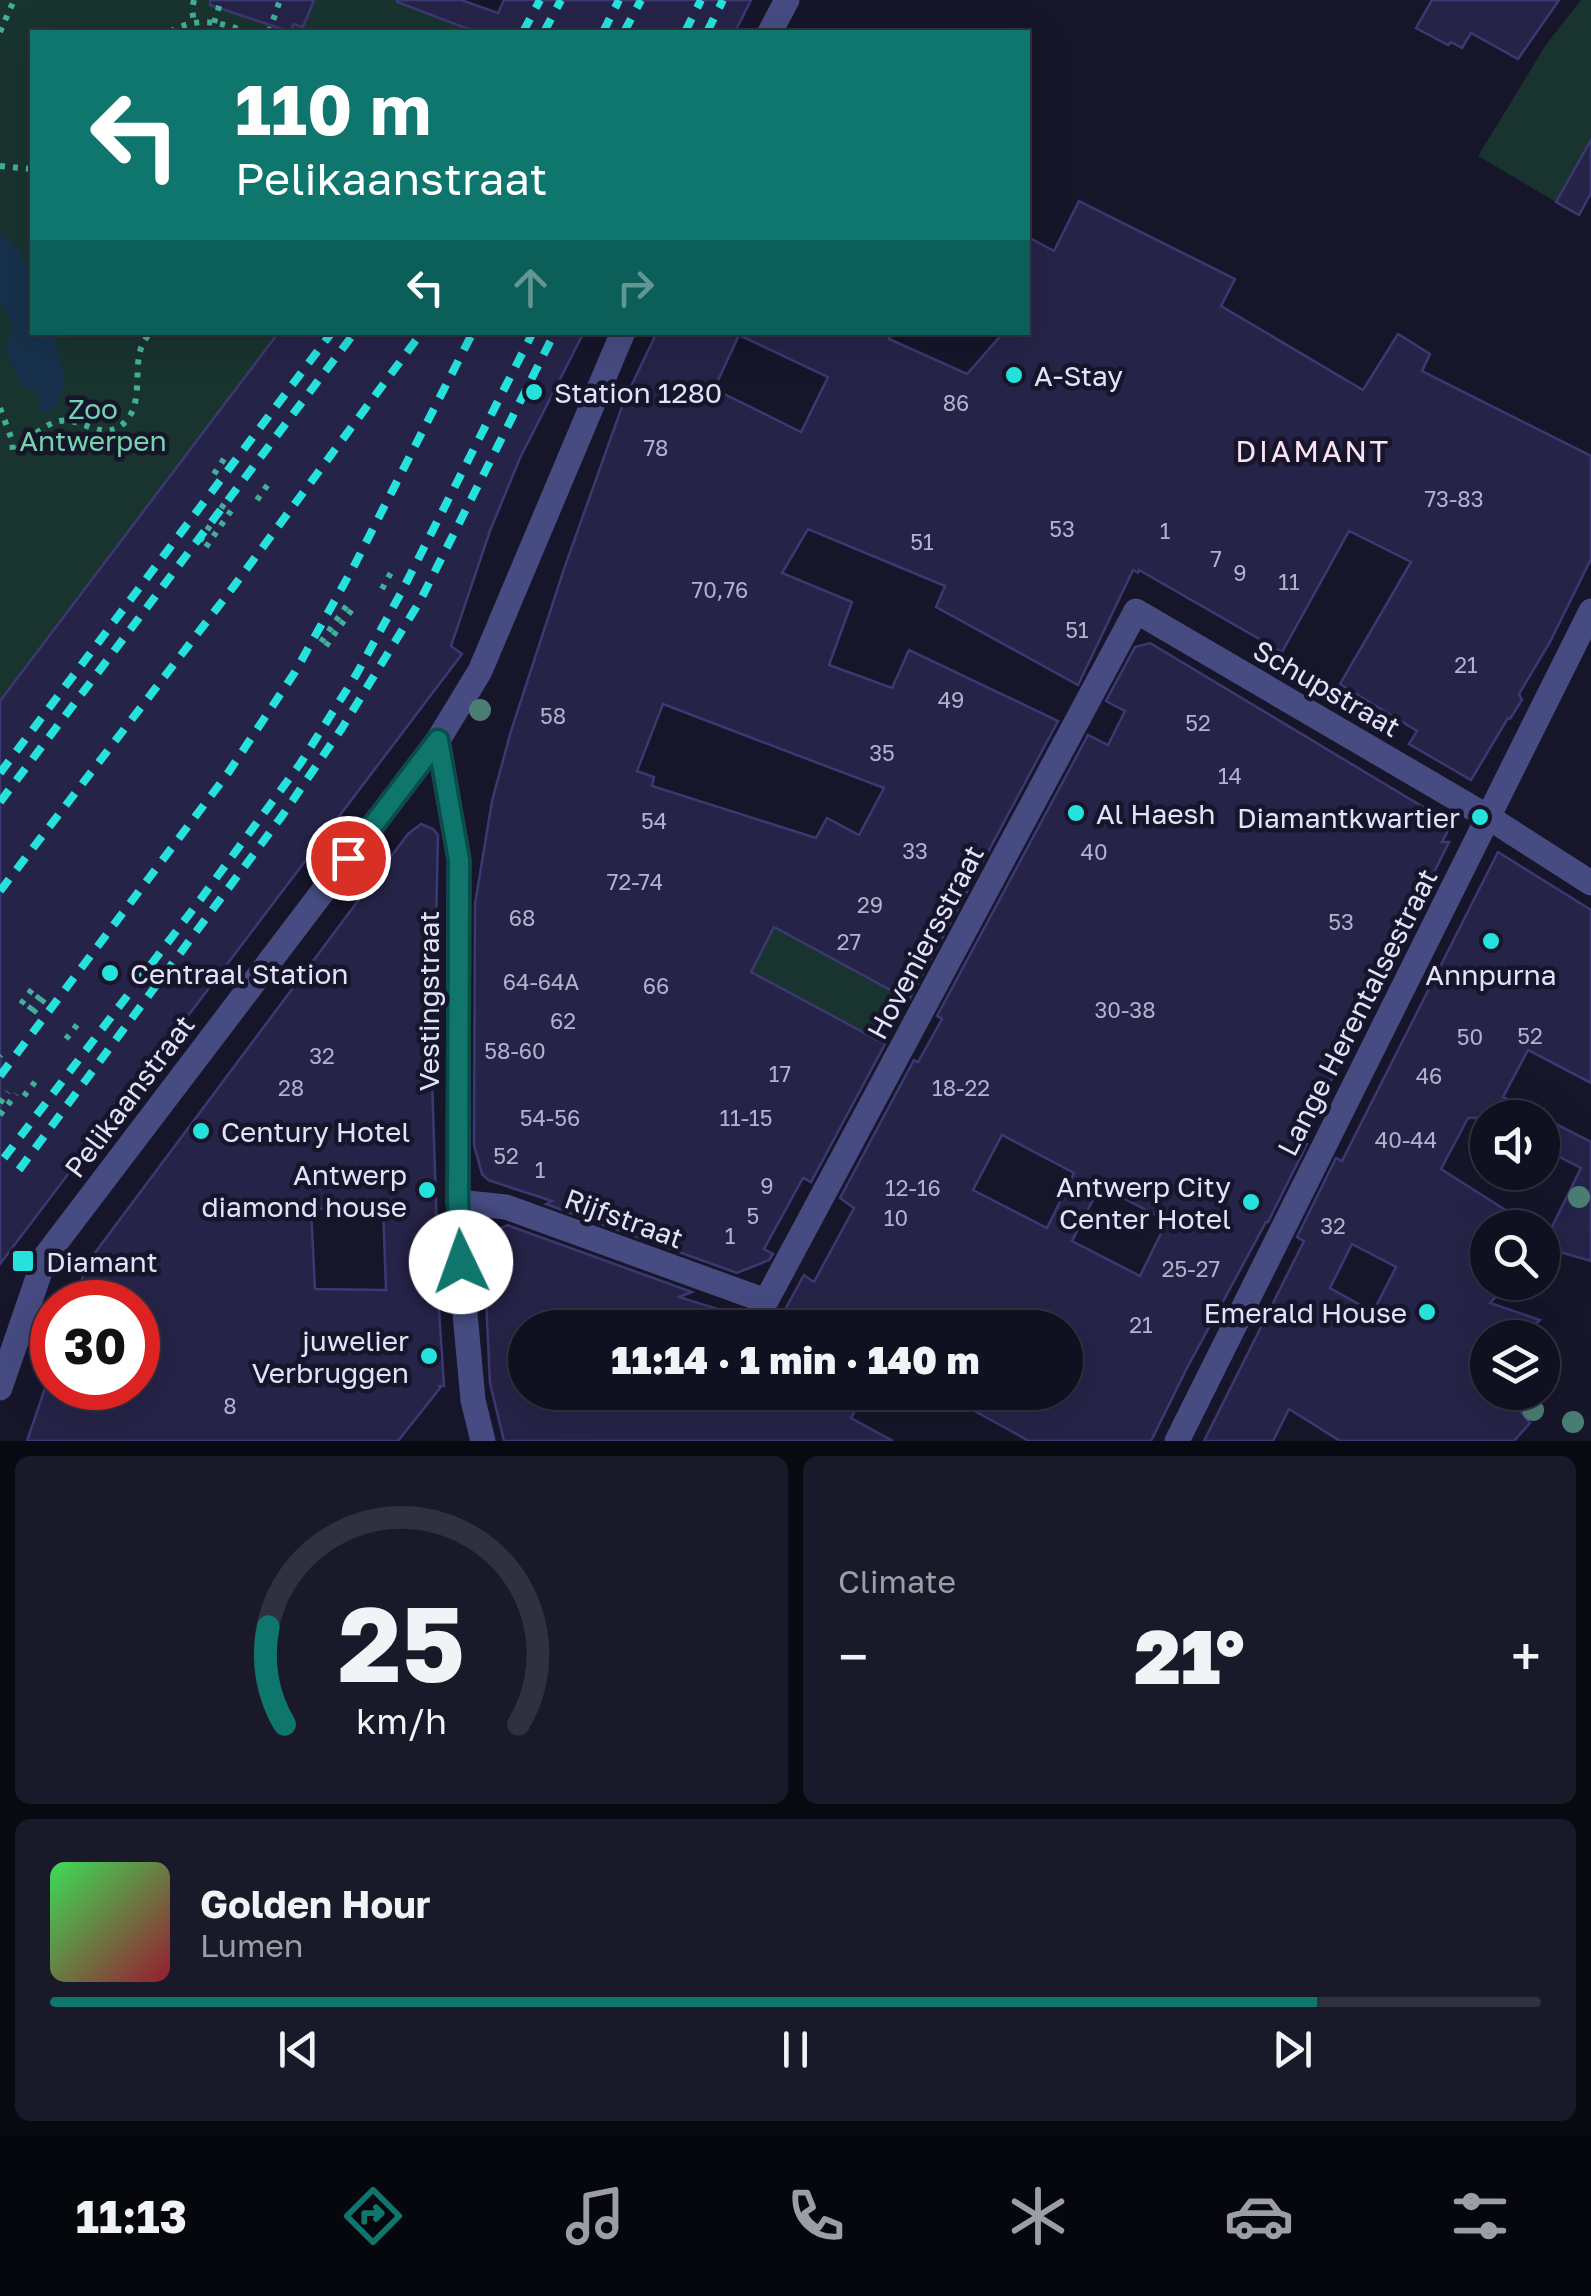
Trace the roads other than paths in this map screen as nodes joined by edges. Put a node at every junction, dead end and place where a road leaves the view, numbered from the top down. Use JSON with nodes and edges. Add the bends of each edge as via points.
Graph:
{"nodes":[{"id":1,"x":787,"y":0,"type":"edge"},
{"id":2,"x":771,"y":30,"type":"edge"},
{"id":3,"x":623,"y":335,"type":"edge"},
{"id":4,"x":1136,"y":611,"type":"joint"},
{"id":5,"x":1591,"y":611,"type":"edge"},
{"id":6,"x":438,"y":740,"type":"junction"},
{"id":7,"x":1488,"y":817,"type":"junction"},
{"id":8,"x":1591,"y":883,"type":"edge"},
{"id":9,"x":458,"y":1202,"type":"junction"},
{"id":10,"x":766,"y":1301,"type":"joint"},
{"id":11,"x":0,"y":1388,"type":"edge"},
{"id":12,"x":483,"y":1441,"type":"edge"},
{"id":13,"x":1177,"y":1441,"type":"edge"}],
"edges":[{"from":1,"to":2,"type":"street"},
{"from":3,"to":6,"type":"street","name":"Pelikaanstraat","via":[[480,672]]},
{"from":4,"to":7,"type":"street","name":"Schupstraat"},
{"from":4,"to":10,"type":"street","name":"Hoveniersstraat"},
{"from":5,"to":7,"type":"street","name":"Lange Herentalsestraat"},
{"from":6,"to":9,"type":"street","name":"Vestingstraat","via":[[459,860]]},
{"from":6,"to":11,"type":"street","name":"Pelikaanstraat","via":[[44,1257]]},
{"from":7,"to":8,"type":"street","name":"Schupstraat"},
{"from":7,"to":13,"type":"street","name":"Lange Herentalsestraat"},
{"from":9,"to":10,"type":"street","name":"Rijfstraat","via":[[506,1207]]},
{"from":9,"to":12,"type":"street","name":"Vestingstraat","via":[[472,1400]]}]}
